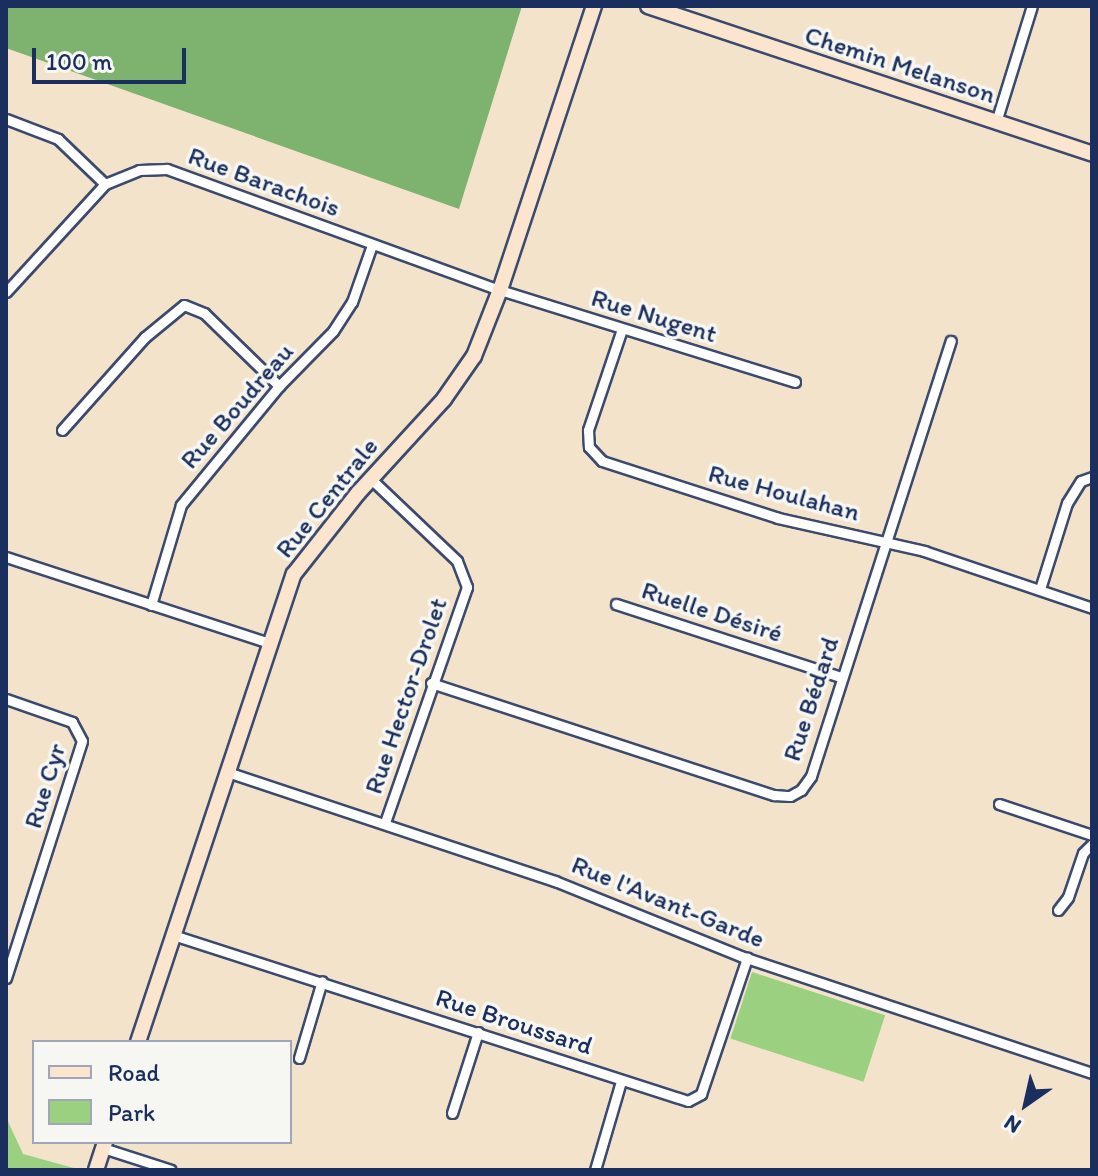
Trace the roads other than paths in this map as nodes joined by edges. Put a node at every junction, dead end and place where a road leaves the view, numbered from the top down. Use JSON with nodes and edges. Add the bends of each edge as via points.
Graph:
{"nodes":[{"id":1,"x":594,"y":6,"type":"edge"},
{"id":2,"x":648,"y":6,"type":"edge"},
{"id":3,"x":1032,"y":6,"type":"edge"},
{"id":4,"x":6,"y":119,"type":"edge"},
{"id":5,"x":996,"y":122,"type":"junction"},
{"id":6,"x":1092,"y":154,"type":"edge"},
{"id":7,"x":105,"y":184,"type":"junction"},
{"id":8,"x":372,"y":245,"type":"junction"},
{"id":9,"x":500,"y":290,"type":"junction"},
{"id":10,"x":6,"y":292,"type":"edge"},
{"id":11,"x":622,"y":329,"type":"junction"},
{"id":12,"x":951,"y":341,"type":"dead end"},
{"id":13,"x":795,"y":382,"type":"dead end"},
{"id":14,"x":279,"y":386,"type":"junction"},
{"id":15,"x":62,"y":430,"type":"dead end"},
{"id":16,"x":1092,"y":477,"type":"edge"},
{"id":17,"x":371,"y":479,"type":"junction"},
{"id":18,"x":886,"y":540,"type":"junction"},
{"id":19,"x":6,"y":557,"type":"edge"},
{"id":20,"x":1040,"y":589,"type":"junction"},
{"id":21,"x":616,"y":604,"type":"dead end"},
{"id":22,"x":151,"y":605,"type":"junction"},
{"id":23,"x":1092,"y":608,"type":"edge"},
{"id":24,"x":269,"y":643,"type":"junction"},
{"id":25,"x":841,"y":677,"type":"junction"},
{"id":26,"x":431,"y":683,"type":"junction"},
{"id":27,"x":6,"y":699,"type":"edge"},
{"id":28,"x":227,"y":772,"type":"junction"},
{"id":29,"x":999,"y":804,"type":"dead end"},
{"id":30,"x":385,"y":823,"type":"junction"},
{"id":31,"x":1092,"y":835,"type":"edge"},
{"id":32,"x":1092,"y":844,"type":"edge"},
{"id":33,"x":1058,"y":910,"type":"dead end"},
{"id":34,"x":173,"y":935,"type":"junction"},
{"id":35,"x":747,"y":958,"type":"junction"},
{"id":36,"x":6,"y":978,"type":"edge"},
{"id":37,"x":322,"y":981,"type":"junction"},
{"id":38,"x":478,"y":1032,"type":"junction"},
{"id":39,"x":139,"y":1040,"type":"edge"},
{"id":40,"x":299,"y":1058,"type":"dead end"},
{"id":41,"x":1092,"y":1073,"type":"edge"},
{"id":42,"x":621,"y":1081,"type":"junction"},
{"id":43,"x":452,"y":1113,"type":"dead end"},
{"id":44,"x":104,"y":1145,"type":"edge"},
{"id":45,"x":96,"y":1170,"type":"edge"},
{"id":46,"x":171,"y":1170,"type":"edge"},
{"id":47,"x":595,"y":1170,"type":"edge"}],
"edges":[{"from":1,"to":9,"type":"street","name":"Rue Centrale"},
{"from":2,"to":5,"type":"street","name":"Chemin Melanson"},
{"from":3,"to":5,"type":"street"},
{"from":4,"to":7,"type":"street","via":[[58,139]]},
{"from":5,"to":6,"type":"street","name":"Chemin Melanson"},
{"from":7,"to":8,"type":"street","name":"Rue Barachois","via":[[139,170],[167,169]]},
{"from":7,"to":10,"type":"street","name":"Rue Barachois"},
{"from":8,"to":9,"type":"street","name":"Rue Barachois"},
{"from":8,"to":14,"type":"street","name":"Rue Boudreau","via":[[352,302],[333,331]]},
{"from":9,"to":11,"type":"street","name":"Rue Nugent"},
{"from":9,"to":17,"type":"street","name":"Rue Centrale","via":[[466,366],[444,399]]},
{"from":11,"to":13,"type":"street","name":"Rue Nugent"},
{"from":11,"to":18,"type":"street","name":"Rue Houlahan","via":[[588,430],[592,454],[778,518]]},
{"from":12,"to":18,"type":"street","name":"Rue Bédard"},
{"from":14,"to":15,"type":"street","via":[[204,313],[184,305],[145,337]]},
{"from":14,"to":22,"type":"street","name":"Rue Boudreau","via":[[181,505]]},
{"from":16,"to":20,"type":"street","via":[[1081,481],[1067,503]]},
{"from":17,"to":24,"type":"street","name":"Rue Centrale","via":[[294,574]]},
{"from":17,"to":26,"type":"street","name":"Rue Hector-Drolet","via":[[457,561],[467,587]]},
{"from":18,"to":20,"type":"street","name":"Rue Houlahan"},
{"from":18,"to":25,"type":"street","name":"Rue Bédard"},
{"from":19,"to":22,"type":"street"},
{"from":20,"to":23,"type":"street","name":"Rue Houlahan"},
{"from":21,"to":25,"type":"street","name":"Ruelle Désiré"},
{"from":22,"to":24,"type":"street"},
{"from":24,"to":28,"type":"street","name":"Rue Centrale"},
{"from":25,"to":26,"type":"street","name":"Rue Bédard","via":[[811,776],[790,796]]},
{"from":26,"to":30,"type":"street","name":"Rue Hector-Drolet"},
{"from":27,"to":36,"type":"street","name":"Rue Cyr","via":[[72,722],[82,741]]},
{"from":28,"to":30,"type":"street","name":"Rue l'Avant-Garde"},
{"from":28,"to":34,"type":"street","name":"Rue Centrale"},
{"from":29,"to":31,"type":"street"},
{"from":30,"to":35,"type":"street","name":"Rue l'Avant-Garde","via":[[555,881]]},
{"from":32,"to":33,"type":"street"},
{"from":34,"to":37,"type":"street","name":"Rue Broussard"},
{"from":34,"to":39,"type":"street","name":"Rue Centrale"},
{"from":35,"to":41,"type":"street","name":"Rue l'Avant-Garde"},
{"from":35,"to":42,"type":"street","name":"Rue Broussard","via":[[699,1097],[683,1101]]},
{"from":37,"to":38,"type":"street","name":"Rue Broussard"},
{"from":37,"to":40,"type":"street"},
{"from":38,"to":42,"type":"street","name":"Rue Broussard"},
{"from":38,"to":43,"type":"street"},
{"from":42,"to":47,"type":"street"},
{"from":44,"to":45,"type":"street"},
{"from":44,"to":46,"type":"street"}]}
